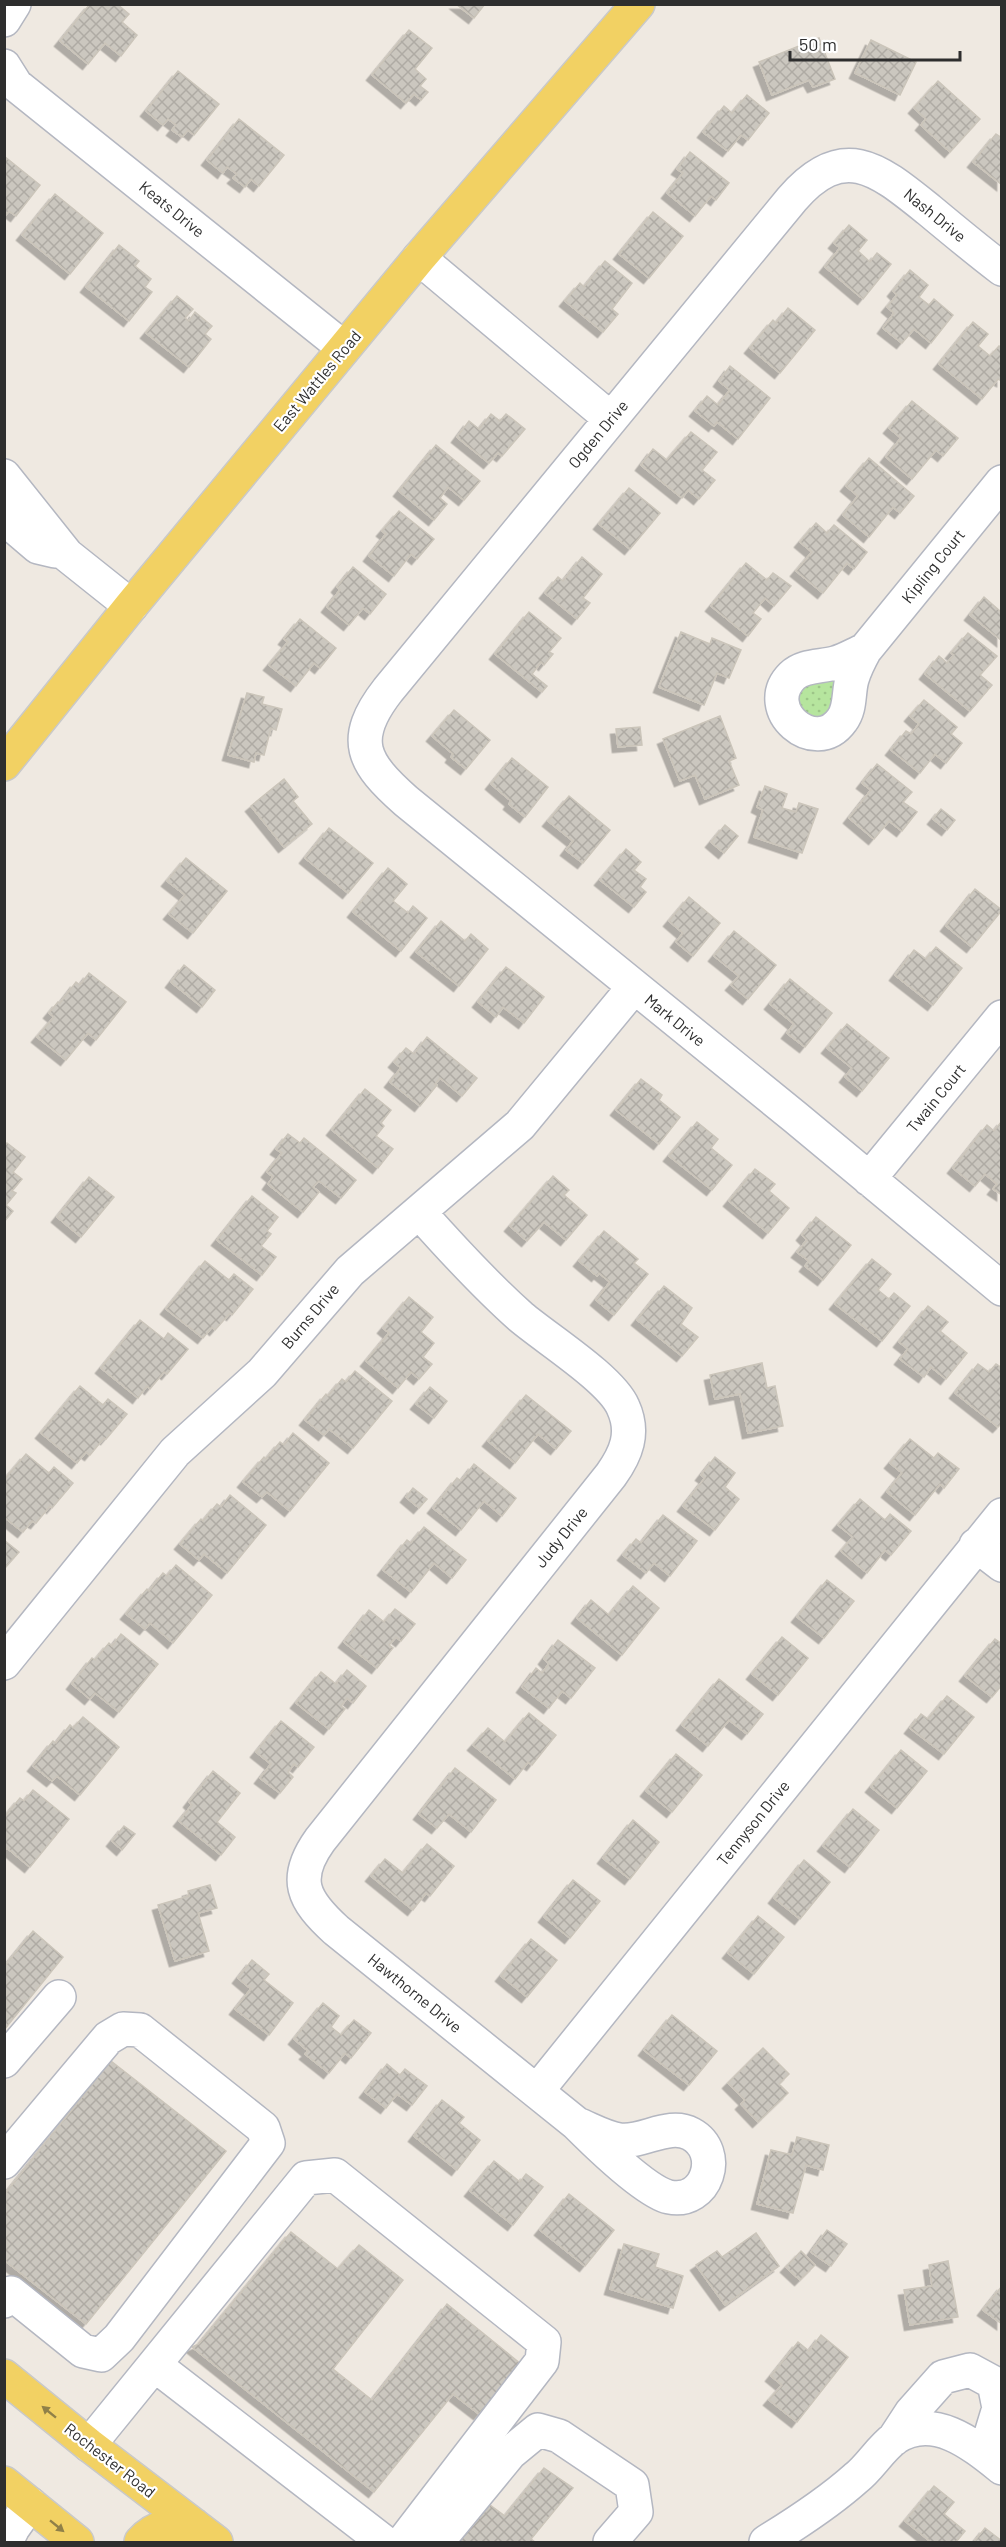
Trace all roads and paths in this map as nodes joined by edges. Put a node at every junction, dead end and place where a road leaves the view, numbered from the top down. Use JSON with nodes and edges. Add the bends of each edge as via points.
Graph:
{"nodes":[{"id":1,"x":14,"y":4,"type":"edge"},
{"id":2,"x":638,"y":4,"type":"edge"},
{"id":3,"x":4,"y":20,"type":"edge"},
{"id":4,"x":4,"y":66,"type":"edge"},
{"id":5,"x":864,"y":167,"type":"joint"},
{"id":6,"x":419,"y":258,"type":"junction"},
{"id":7,"x":1002,"y":269,"type":"edge"},
{"id":8,"x":344,"y":348,"type":"junction"},
{"id":9,"x":611,"y":419,"type":"junction"},
{"id":10,"x":4,"y":476,"type":"edge"},
{"id":11,"x":1002,"y":482,"type":"edge"},
{"id":12,"x":4,"y":518,"type":"edge"},
{"id":13,"x":67,"y":555,"type":"junction"},
{"id":14,"x":131,"y":606,"type":"junction"},
{"id":15,"x":865,"y":650,"type":"dead end"},
{"id":16,"x":364,"y":741,"type":"joint"},
{"id":17,"x":4,"y":764,"type":"edge"},
{"id":18,"x":634,"y":987,"type":"junction"},
{"id":19,"x":1002,"y":1017,"type":"edge"},
{"id":20,"x":869,"y":1179,"type":"junction"},
{"id":21,"x":419,"y":1212,"type":"junction"},
{"id":22,"x":1002,"y":1288,"type":"edge"},
{"id":23,"x":1002,"y":1515,"type":"edge"},
{"id":24,"x":976,"y":1545,"type":"junction"},
{"id":25,"x":1002,"y":1565,"type":"edge"},
{"id":26,"x":4,"y":1663,"type":"edge"},
{"id":27,"x":303,"y":1885,"type":"joint"},
{"id":28,"x":59,"y":1997,"type":"dead end"},
{"id":29,"x":4,"y":2061,"type":"edge"},
{"id":30,"x":537,"y":2091,"type":"junction"},
{"id":31,"x":577,"y":2124,"type":"dead end"},
{"id":32,"x":4,"y":2162,"type":"edge"},
{"id":33,"x":7,"y":2294,"type":"edge"},
{"id":34,"x":156,"y":2366,"type":"junction"},
{"id":35,"x":4,"y":2376,"type":"edge"},
{"id":36,"x":894,"y":2439,"type":"junction"},
{"id":37,"x":89,"y":2445,"type":"junction"},
{"id":38,"x":993,"y":2461,"type":"edge"},
{"id":39,"x":4,"y":2483,"type":"edge"},
{"id":40,"x":30,"y":2504,"type":"junction"},
{"id":41,"x":205,"y":2534,"type":"edge"},
{"id":42,"x":6,"y":2542,"type":"edge"},
{"id":43,"x":77,"y":2542,"type":"edge"},
{"id":44,"x":141,"y":2542,"type":"edge"},
{"id":45,"x":384,"y":2542,"type":"edge"},
{"id":46,"x":403,"y":2542,"type":"edge"},
{"id":47,"x":437,"y":2542,"type":"edge"},
{"id":48,"x":610,"y":2542,"type":"edge"},
{"id":49,"x":766,"y":2542,"type":"edge"}],
"edges":[{"from":1,"to":3,"type":"street"},
{"from":2,"to":6,"type":"main road","name":"East Wattles Road"},
{"from":4,"to":8,"type":"street","name":"Keats Drive","via":[[16,85]]},
{"from":5,"to":7,"type":"street","name":"Nash Drive","via":[[888,178]]},
{"from":5,"to":9,"type":"street","name":"Ogden Drive","via":[[834,167],[804,185]]},
{"from":6,"to":8,"type":"main road","name":"East Wattles Road"},
{"from":6,"to":9,"type":"street"},
{"from":8,"to":14,"type":"main road","name":"East Wattles Road"},
{"from":9,"to":16,"type":"street","name":"Ogden Drive","via":[[379,702],[365,728]]},
{"from":10,"to":13,"type":"street"},
{"from":11,"to":15,"type":"street","name":"Kipling Court"},
{"from":12,"to":13,"type":"street","via":[[38,547]]},
{"from":13,"to":14,"type":"street"},
{"from":14,"to":17,"type":"main road","name":"East Wattles Road"},
{"from":16,"to":18,"type":"street","name":"Mark Drive","via":[[369,760],[390,787]]},
{"from":18,"to":20,"type":"street","name":"Mark Drive"},
{"from":18,"to":21,"type":"street","name":"Burns Drive","via":[[520,1125]]},
{"from":19,"to":20,"type":"street","name":"Twain Court"},
{"from":20,"to":22,"type":"street","name":"Mark Drive"},
{"from":21,"to":26,"type":"street","name":"Burns Drive","via":[[350,1271],[262,1373],[175,1452]]},
{"from":21,"to":27,"type":"street","name":"Judy Drive","via":[[507,1304],[616,1395],[627,1417],[628,1444],[611,1475],[308,1856]]},
{"from":23,"to":24,"type":"street","name":"Tennyson Drive"},
{"from":24,"to":25,"type":"street"},
{"from":24,"to":30,"type":"street","name":"Tennyson Drive"},
{"from":27,"to":30,"type":"street","name":"Hawthorne Drive","via":[[319,1915],[336,1930]]},
{"from":28,"to":29,"type":"street"},
{"from":30,"to":31,"type":"street"},
{"from":32,"to":33,"type":"street","via":[[108,2038],[123,2029],[140,2030],[264,2128],[268,2143],[119,2338],[100,2355],[83,2352]]},
{"from":34,"to":37,"type":"street"},
{"from":34,"to":45,"type":"street"},
{"from":34,"to":46,"type":"street","via":[[306,2178],[335,2175],[544,2342],[542,2361]]},
{"from":37,"to":35,"type":"main road","name":"Rochester Road","one_way":true},
{"from":36,"to":38,"type":"street","via":[[914,2430],[937,2430],[962,2437]]},
{"from":36,"to":38,"type":"street","via":[[943,2377],[970,2370],[994,2383],[999,2408]]},
{"from":36,"to":49,"type":"street","via":[[834,2497]]},
{"from":37,"to":41,"type":"main road","name":"Rochester Road"},
{"from":39,"to":40,"type":"main road"},
{"from":40,"to":42,"type":"street"},
{"from":40,"to":43,"type":"main road","one_way":true},
{"from":41,"to":44,"type":"main road","via":[[175,2524],[163,2526]]},
{"from":47,"to":48,"type":"street","via":[[510,2453],[538,2430],[559,2436],[633,2485],[636,2511]]}]}
